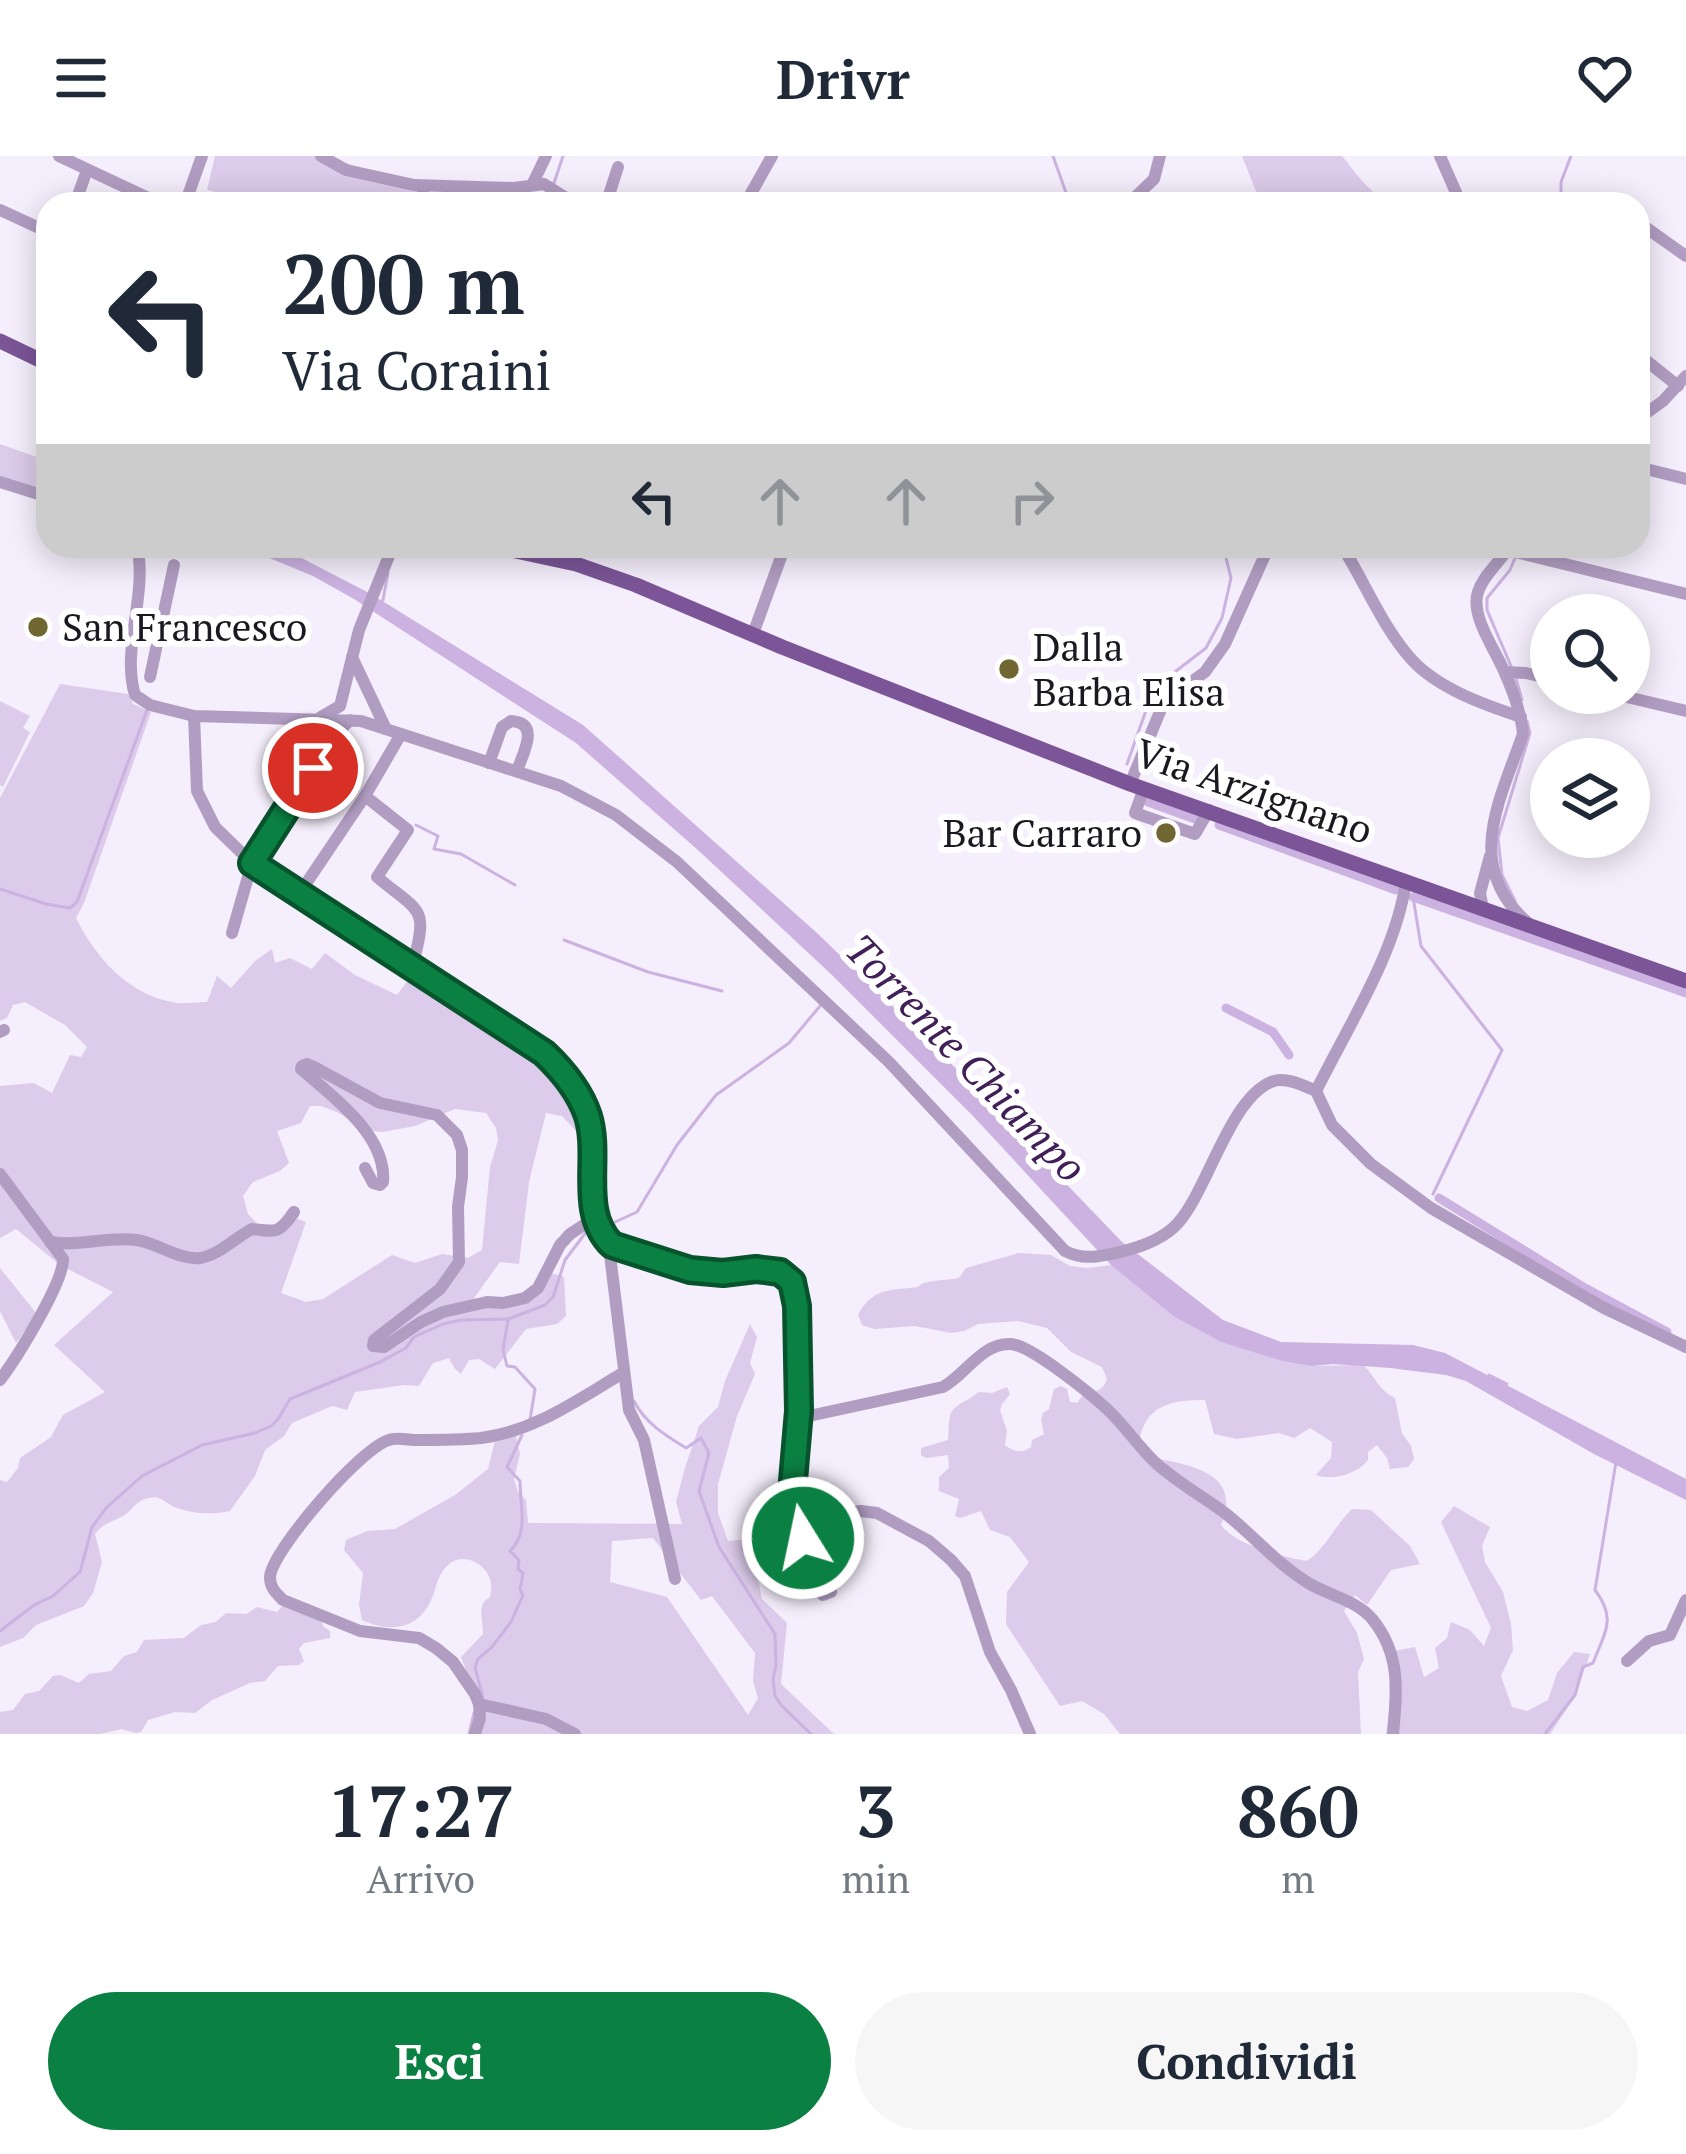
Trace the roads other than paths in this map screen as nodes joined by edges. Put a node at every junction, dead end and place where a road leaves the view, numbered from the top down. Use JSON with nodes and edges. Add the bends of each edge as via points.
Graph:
{"nodes":[{"id":1,"x":59,"y":156,"type":"edge"},
{"id":2,"x":202,"y":156,"type":"edge"},
{"id":3,"x":321,"y":156,"type":"edge"},
{"id":4,"x":546,"y":156,"type":"edge"},
{"id":5,"x":772,"y":156,"type":"edge"},
{"id":6,"x":1160,"y":156,"type":"edge"},
{"id":7,"x":1440,"y":156,"type":"edge"},
{"id":8,"x":617,"y":167,"type":"dead end"},
{"id":9,"x":87,"y":170,"type":"junction"},
{"id":10,"x":424,"y":186,"type":"junction"},
{"id":11,"x":544,"y":186,"type":"junction"},
{"id":12,"x":79,"y":192,"type":"edge"},
{"id":13,"x":134,"y":192,"type":"edge"},
{"id":14,"x":189,"y":192,"type":"edge"},
{"id":15,"x":423,"y":192,"type":"edge"},
{"id":16,"x":555,"y":192,"type":"edge"},
{"id":17,"x":610,"y":192,"type":"edge"},
{"id":18,"x":752,"y":192,"type":"edge"},
{"id":19,"x":1140,"y":192,"type":"edge"},
{"id":20,"x":1456,"y":192,"type":"edge"},
{"id":21,"x":0,"y":210,"type":"edge"},
{"id":22,"x":36,"y":226,"type":"edge"},
{"id":23,"x":1650,"y":230,"type":"edge"},
{"id":24,"x":1686,"y":256,"type":"edge"},
{"id":25,"x":0,"y":341,"type":"edge"},
{"id":26,"x":36,"y":358,"type":"edge"},
{"id":27,"x":1650,"y":361,"type":"edge"},
{"id":28,"x":1682,"y":381,"type":"edge"},
{"id":29,"x":1650,"y":409,"type":"edge"},
{"id":30,"x":1650,"y":470,"type":"edge"},
{"id":31,"x":1686,"y":479,"type":"edge"},
{"id":32,"x":0,"y":482,"type":"edge"},
{"id":33,"x":36,"y":493,"type":"edge"},
{"id":34,"x":140,"y":558,"type":"edge"},
{"id":35,"x":387,"y":558,"type":"edge"},
{"id":36,"x":558,"y":558,"type":"edge"},
{"id":37,"x":781,"y":558,"type":"edge"},
{"id":38,"x":1264,"y":558,"type":"edge"},
{"id":39,"x":1349,"y":558,"type":"edge"},
{"id":40,"x":1502,"y":558,"type":"edge"},
{"id":41,"x":1547,"y":558,"type":"edge"},
{"id":42,"x":174,"y":565,"type":"dead end"},
{"id":43,"x":1686,"y":594,"type":"edge"},
{"id":44,"x":137,"y":611,"type":"junction"},
{"id":45,"x":163,"y":615,"type":"junction"},
{"id":46,"x":753,"y":634,"type":"junction"},
{"id":47,"x":352,"y":656,"type":"junction"},
{"id":48,"x":1505,"y":672,"type":"junction"},
{"id":49,"x":1530,"y":674,"type":"edge"},
{"id":50,"x":150,"y":677,"type":"dead end"},
{"id":51,"x":371,"y":697,"type":"junction"},
{"id":52,"x":1650,"y":702,"type":"edge"},
{"id":53,"x":1686,"y":711,"type":"edge"},
{"id":54,"x":349,"y":712,"type":"junction"},
{"id":55,"x":194,"y":716,"type":"junction"},
{"id":56,"x":1521,"y":717,"type":"junction"},
{"id":57,"x":314,"y":718,"type":"junction"},
{"id":58,"x":330,"y":720,"type":"junction"},
{"id":59,"x":386,"y":729,"type":"junction"},
{"id":60,"x":401,"y":734,"type":"junction"},
{"id":61,"x":333,"y":737,"type":"junction"},
{"id":62,"x":489,"y":763,"type":"junction"},
{"id":63,"x":517,"y":772,"type":"junction"},
{"id":64,"x":1137,"y":786,"type":"junction"},
{"id":65,"x":364,"y":796,"type":"junction"},
{"id":66,"x":1209,"y":810,"type":"junction"},
{"id":67,"x":1490,"y":854,"type":"junction"},
{"id":68,"x":252,"y":863,"type":"junction"},
{"id":69,"x":1406,"y":880,"type":"junction"},
{"id":70,"x":1498,"y":884,"type":"junction"},
{"id":71,"x":1481,"y":886,"type":"junction"},
{"id":72,"x":299,"y":894,"type":"junction"},
{"id":73,"x":1444,"y":894,"type":"junction"},
{"id":74,"x":1483,"y":909,"type":"junction"},
{"id":75,"x":1532,"y":926,"type":"junction"},
{"id":76,"x":232,"y":933,"type":"dead end"},
{"id":77,"x":412,"y":967,"type":"junction"},
{"id":78,"x":1686,"y":981,"type":"edge"},
{"id":79,"x":1316,"y":1091,"type":"junction"},
{"id":80,"x":365,"y":1168,"type":"dead end"},
{"id":81,"x":0,"y":1174,"type":"edge"},
{"id":82,"x":294,"y":1213,"type":"dead end"},
{"id":83,"x":596,"y":1217,"type":"junction"},
{"id":84,"x":50,"y":1242,"type":"junction"},
{"id":85,"x":612,"y":1245,"type":"junction"},
{"id":86,"x":1686,"y":1348,"type":"edge"},
{"id":87,"x":623,"y":1373,"type":"junction"},
{"id":88,"x":0,"y":1380,"type":"edge"},
{"id":89,"x":799,"y":1411,"type":"junction"},
{"id":90,"x":675,"y":1580,"type":"dead end"},
{"id":91,"x":1686,"y":1600,"type":"edge"},
{"id":92,"x":1627,"y":1661,"type":"dead end"},
{"id":93,"x":479,"y":1704,"type":"junction"},
{"id":94,"x":475,"y":1734,"type":"edge"},
{"id":95,"x":575,"y":1734,"type":"edge"},
{"id":96,"x":1030,"y":1734,"type":"edge"},
{"id":97,"x":1394,"y":1734,"type":"edge"}],
"edges":[{"from":1,"to":9,"type":"street"},
{"from":2,"to":14,"type":"street"},
{"from":3,"to":10,"type":"street","via":[[346,170]]},
{"from":4,"to":11,"type":"street"},
{"from":5,"to":18,"type":"street"},
{"from":6,"to":19,"type":"street"},
{"from":7,"to":20,"type":"street"},
{"from":8,"to":17,"type":"street"},
{"from":9,"to":12,"type":"street"},
{"from":9,"to":13,"type":"street"},
{"from":10,"to":11,"type":"street"},
{"from":10,"to":15,"type":"street"},
{"from":11,"to":16,"type":"street"},
{"from":21,"to":22,"type":"street"},
{"from":23,"to":24,"type":"street"},
{"from":25,"to":26,"type":"main road"},
{"from":27,"to":28,"type":"street"},
{"from":28,"to":29,"type":"street"},
{"from":30,"to":31,"type":"street"},
{"from":32,"to":33,"type":"street"},
{"from":34,"to":44,"type":"street"},
{"from":35,"to":47,"type":"street"},
{"from":36,"to":46,"type":"main road","name":"Via Arzignano"},
{"from":37,"to":46,"type":"street"},
{"from":38,"to":64,"type":"street","via":[[1205,673],[1164,702]]},
{"from":39,"to":56,"type":"street","via":[[1413,661]]},
{"from":40,"to":48,"type":"street","via":[[1476,598]]},
{"from":41,"to":43,"type":"street"},
{"from":42,"to":45,"type":"street"},
{"from":44,"to":45,"type":"street"},
{"from":44,"to":55,"type":"street","via":[[135,695]]},
{"from":45,"to":50,"type":"street"},
{"from":46,"to":64,"type":"main road","name":"Via Arzignano"},
{"from":47,"to":51,"type":"street"},
{"from":47,"to":54,"type":"street"},
{"from":48,"to":49,"type":"street"},
{"from":48,"to":56,"type":"street"},
{"from":51,"to":54,"type":"street","via":[[371,713]]},
{"from":51,"to":54,"type":"street","via":[[357,688]]},
{"from":51,"to":59,"type":"street"},
{"from":52,"to":53,"type":"street"},
{"from":54,"to":57,"type":"street"},
{"from":54,"to":58,"type":"street"},
{"from":54,"to":59,"type":"street"},
{"from":54,"to":61,"type":"street"},
{"from":55,"to":57,"type":"street"},
{"from":55,"to":68,"type":"street","via":[[197,791],[215,827]]},
{"from":56,"to":67,"type":"street"},
{"from":57,"to":58,"type":"street"},
{"from":58,"to":61,"type":"street"},
{"from":59,"to":60,"type":"street"},
{"from":60,"to":62,"type":"street"},
{"from":60,"to":65,"type":"street"},
{"from":61,"to":68,"type":"street"},
{"from":62,"to":63,"type":"street"},
{"from":62,"to":63,"type":"street","via":[[502,727],[521,721],[529,734]]},
{"from":63,"to":79,"type":"street","via":[[616,815],[676,862],[899,1071],[1075,1256],[1137,1248],[1178,1223],[1239,1114],[1267,1084]]},
{"from":64,"to":66,"type":"main road","name":"Via Arzignano"},
{"from":64,"to":66,"type":"street","via":[[1135,812],[1195,834]]},
{"from":65,"to":72,"type":"street"},
{"from":65,"to":77,"type":"street","via":[[408,830],[376,877],[414,903],[422,929]]},
{"from":66,"to":69,"type":"main road","name":"Via Arzignano"},
{"from":67,"to":70,"type":"street"},
{"from":67,"to":71,"type":"street"},
{"from":68,"to":72,"type":"street"},
{"from":68,"to":76,"type":"street"},
{"from":69,"to":73,"type":"main road","name":"Via Arzignano"},
{"from":69,"to":79,"type":"street","via":[[1396,926]]},
{"from":70,"to":74,"type":"street"},
{"from":70,"to":75,"type":"street"},
{"from":71,"to":73,"type":"street"},
{"from":71,"to":74,"type":"street"},
{"from":72,"to":77,"type":"street"},
{"from":73,"to":74,"type":"main road","name":"Via Arzignano"},
{"from":74,"to":75,"type":"main road","name":"Via Arzignano"},
{"from":75,"to":78,"type":"main road","name":"Via Arzignano"},
{"from":77,"to":83,"type":"street","via":[[562,1070],[587,1114]]},
{"from":79,"to":86,"type":"street","via":[[1332,1125],[1370,1164],[1431,1208]]},
{"from":80,"to":83,"type":"street","via":[[373,1183],[383,1182],[372,1140],[302,1066],[380,1103],[436,1115],[462,1150],[459,1262],[440,1289],[374,1340],[377,1348],[443,1312],[525,1298],[569,1234]]},
{"from":81,"to":84,"type":"street"},
{"from":82,"to":84,"type":"street","via":[[284,1228],[251,1229],[196,1259],[138,1240]]},
{"from":83,"to":85,"type":"street"},
{"from":84,"to":88,"type":"street","via":[[63,1268]]},
{"from":85,"to":87,"type":"street"},
{"from":85,"to":89,"type":"street","via":[[690,1270],[756,1269],[792,1282]]},
{"from":87,"to":90,"type":"street"},
{"from":87,"to":93,"type":"street","via":[[519,1430],[388,1440],[327,1492],[274,1562],[270,1579],[283,1600],[360,1631],[419,1638],[453,1662]]},
{"from":89,"to":96,"type":"street","via":[[792,1492],[815,1585],[831,1592],[834,1522],[846,1513],[877,1513],[929,1541],[965,1576]]},
{"from":89,"to":97,"type":"street","via":[[809,1416],[943,1387],[986,1350],[1027,1347],[1281,1563],[1371,1617],[1392,1652]]},
{"from":91,"to":92,"type":"street","via":[[1670,1635]]},
{"from":93,"to":94,"type":"street"},
{"from":93,"to":95,"type":"street"}]}
